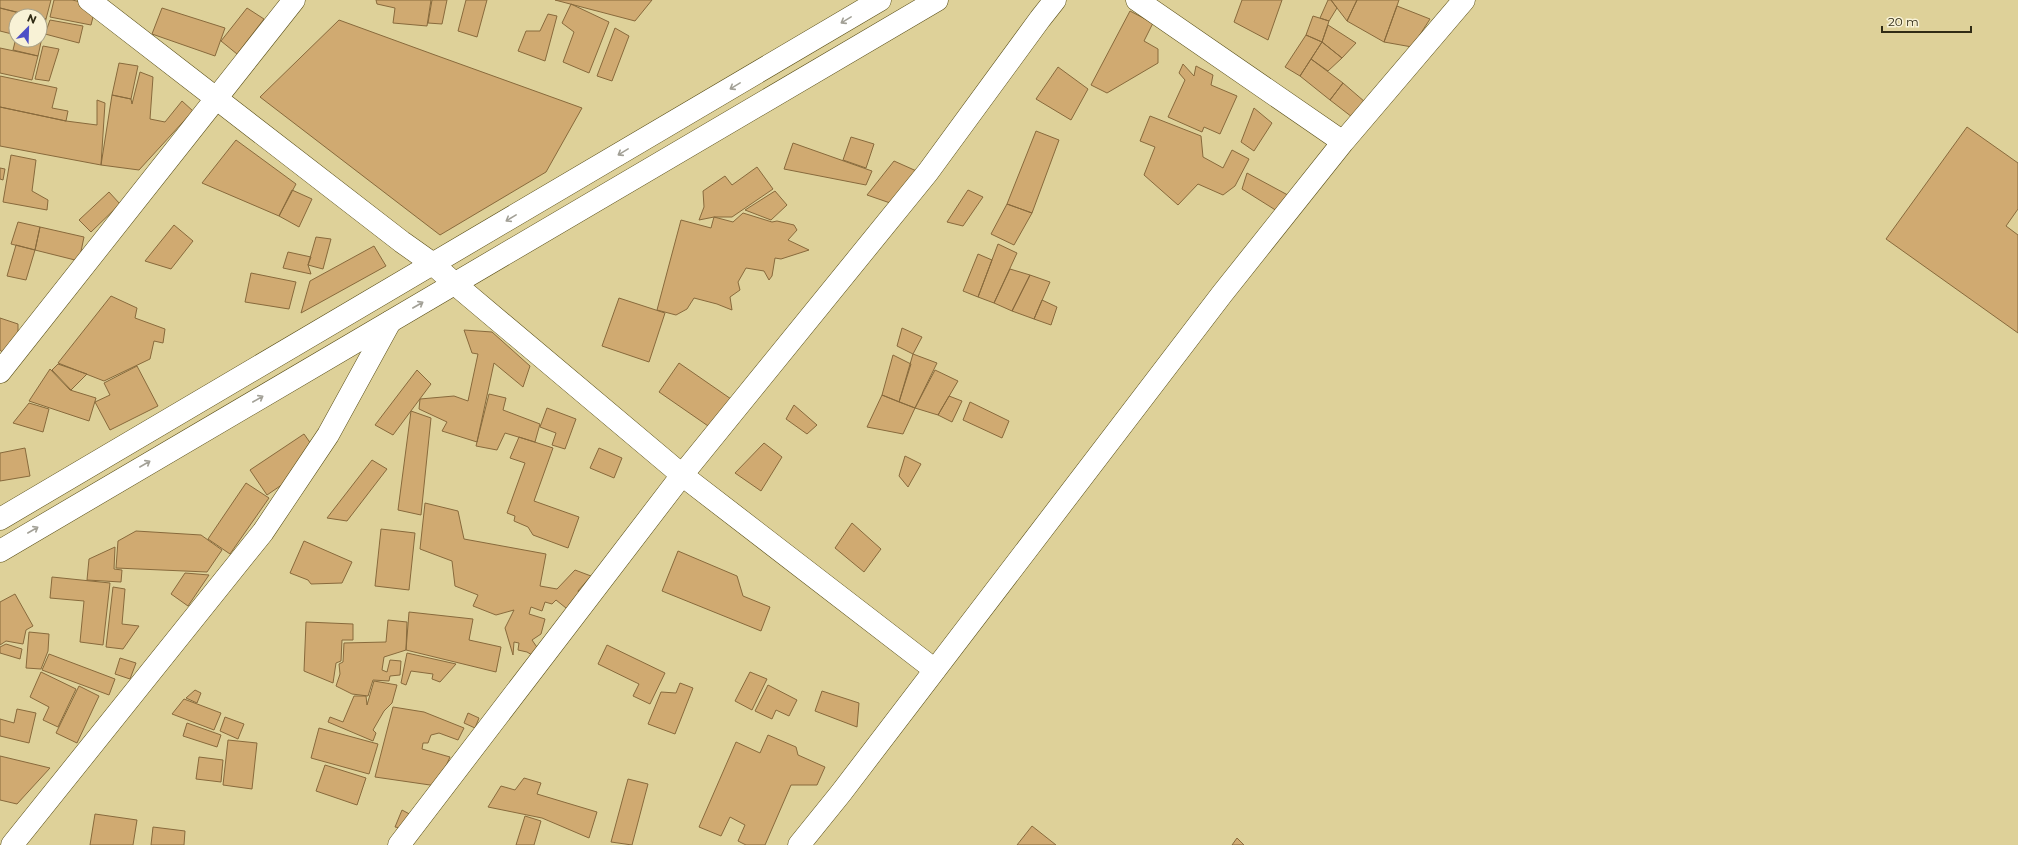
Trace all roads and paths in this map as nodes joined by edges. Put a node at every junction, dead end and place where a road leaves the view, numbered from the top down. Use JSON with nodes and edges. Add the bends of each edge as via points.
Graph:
{"nodes":[{"id":1,"x":89,"y":0,"type":"edge"},
{"id":2,"x":294,"y":0,"type":"edge"},
{"id":3,"x":880,"y":0,"type":"edge"},
{"id":4,"x":936,"y":0,"type":"edge"},
{"id":5,"x":1055,"y":0,"type":"edge"},
{"id":6,"x":1137,"y":0,"type":"edge"},
{"id":7,"x":1464,"y":0,"type":"edge"},
{"id":8,"x":217,"y":99,"type":"junction"},
{"id":9,"x":1343,"y":142,"type":"junction"},
{"id":10,"x":433,"y":264,"type":"junction"},
{"id":11,"x":455,"y":284,"type":"junction"},
{"id":12,"x":390,"y":322,"type":"junction"},
{"id":13,"x":0,"y":372,"type":"edge"},
{"id":14,"x":682,"y":475,"type":"junction"},
{"id":15,"x":0,"y":519,"type":"edge"},
{"id":16,"x":0,"y":551,"type":"edge"},
{"id":17,"x":935,"y":670,"type":"junction"},
{"id":18,"x":12,"y":845,"type":"edge"},
{"id":19,"x":399,"y":845,"type":"edge"},
{"id":20,"x":799,"y":845,"type":"edge"}],
"edges":[{"from":1,"to":8,"type":"street"},
{"from":2,"to":8,"type":"street"},
{"from":3,"to":10,"type":"street","one_way":true},
{"from":4,"to":11,"type":"street"},
{"from":5,"to":14,"type":"street","via":[[928,172]]},
{"from":6,"to":9,"type":"street"},
{"from":7,"to":9,"type":"street"},
{"from":8,"to":10,"type":"street"},
{"from":8,"to":13,"type":"street"},
{"from":9,"to":17,"type":"street","via":[[1218,300]]},
{"from":10,"to":11,"type":"street"},
{"from":10,"to":15,"type":"street"},
{"from":12,"to":11,"type":"street","one_way":true},
{"from":11,"to":14,"type":"street"},
{"from":16,"to":12,"type":"street","one_way":true},
{"from":12,"to":18,"type":"street","via":[[328,435],[263,532]]},
{"from":14,"to":17,"type":"street"},
{"from":14,"to":19,"type":"street"},
{"from":17,"to":20,"type":"street"}]}
